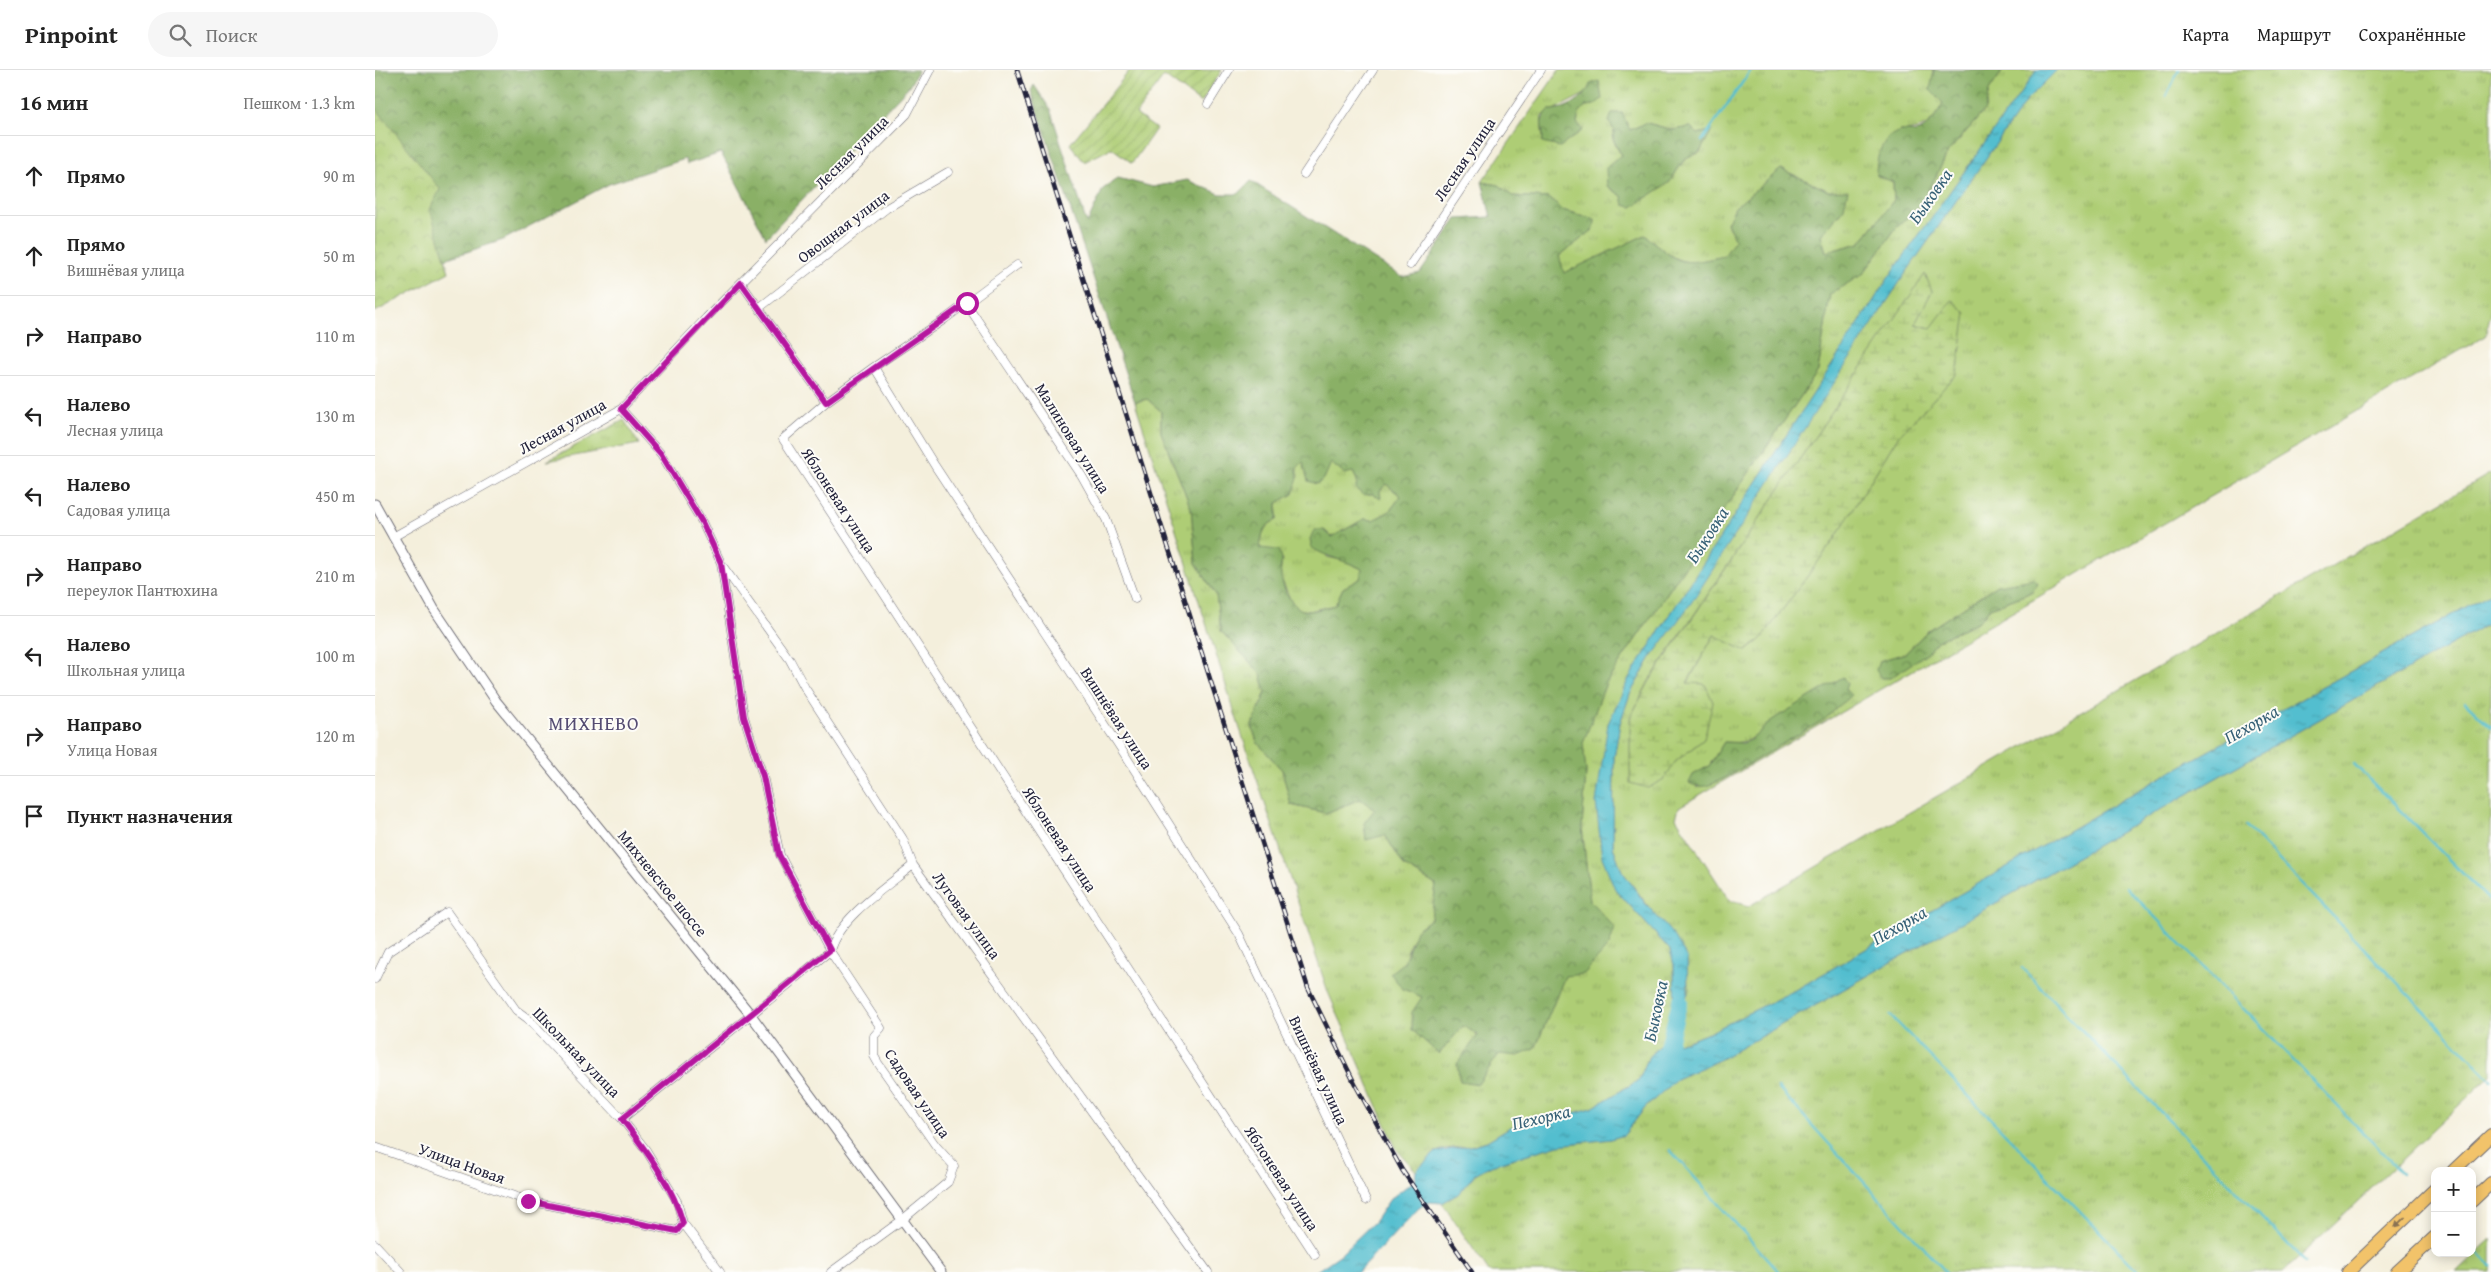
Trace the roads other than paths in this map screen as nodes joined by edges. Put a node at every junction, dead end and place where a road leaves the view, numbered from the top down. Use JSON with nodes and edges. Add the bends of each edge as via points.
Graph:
{"nodes":[{"id":1,"x":930,"y":70,"type":"edge"},
{"id":2,"x":1229,"y":70,"type":"edge"},
{"id":3,"x":1373,"y":70,"type":"edge"},
{"id":4,"x":1541,"y":70,"type":"edge"},
{"id":5,"x":1208,"y":104,"type":"dead end"},
{"id":6,"x":948,"y":172,"type":"dead end"},
{"id":7,"x":1304,"y":174,"type":"dead end"},
{"id":8,"x":1410,"y":264,"type":"dead end"},
{"id":9,"x":1017,"y":265,"type":"dead end"},
{"id":10,"x":741,"y":283,"type":"junction"},
{"id":11,"x":967,"y":303,"type":"junction"},
{"id":12,"x":759,"y":308,"type":"junction"},
{"id":13,"x":874,"y":367,"type":"junction"},
{"id":14,"x":826,"y":402,"type":"junction"},
{"id":15,"x":621,"y":409,"type":"junction"},
{"id":16,"x":375,"y":504,"type":"edge"},
{"id":17,"x":393,"y":536,"type":"junction"},
{"id":18,"x":721,"y":563,"type":"junction"},
{"id":19,"x":1135,"y":599,"type":"dead end"},
{"id":20,"x":913,"y":865,"type":"junction"},
{"id":21,"x":830,"y":950,"type":"junction"},
{"id":22,"x":375,"y":979,"type":"edge"},
{"id":23,"x":751,"y":1015,"type":"junction"},
{"id":24,"x":622,"y":1119,"type":"junction"},
{"id":25,"x":2491,"y":1135,"type":"edge"},
{"id":26,"x":375,"y":1147,"type":"edge"},
{"id":27,"x":2457,"y":1167,"type":"edge"},
{"id":28,"x":2491,"y":1183,"type":"edge"},
{"id":29,"x":2431,"y":1193,"type":"edge"},
{"id":30,"x":2476,"y":1197,"type":"edge"},
{"id":31,"x":1366,"y":1200,"type":"dead end"},
{"id":32,"x":902,"y":1220,"type":"junction"},
{"id":33,"x":683,"y":1223,"type":"junction"},
{"id":34,"x":2431,"y":1240,"type":"edge"},
{"id":35,"x":375,"y":1244,"type":"edge"},
{"id":36,"x":1315,"y":1255,"type":"dead end"},
{"id":37,"x":401,"y":1272,"type":"edge"},
{"id":38,"x":720,"y":1272,"type":"edge"},
{"id":39,"x":831,"y":1272,"type":"edge"},
{"id":40,"x":941,"y":1272,"type":"edge"},
{"id":41,"x":1209,"y":1272,"type":"edge"},
{"id":42,"x":2348,"y":1272,"type":"edge"},
{"id":43,"x":2397,"y":1272,"type":"edge"}],
"edges":[{"from":1,"to":10,"type":"street","name":"Лесная улица","via":[[907,114]]},
{"from":2,"to":5,"type":"street"},
{"from":3,"to":7,"type":"street"},
{"from":4,"to":8,"type":"street","name":"Лесная улица"},
{"from":6,"to":12,"type":"street","name":"Овощная улица","via":[[887,208]]},
{"from":9,"to":11,"type":"street"},
{"from":10,"to":12,"type":"street"},
{"from":10,"to":15,"type":"street","name":"Лесная улица"},
{"from":11,"to":13,"type":"street"},
{"from":11,"to":19,"type":"street","name":"Малиновая улица","via":[[1082,476],[1106,520]]},
{"from":12,"to":14,"type":"street"},
{"from":13,"to":14,"type":"street"},
{"from":13,"to":31,"type":"street","name":"Вишнёвая улица","via":[[1239,934]]},
{"from":14,"to":36,"type":"street","name":"Яблоневая улица","via":[[783,438]]},
{"from":15,"to":17,"type":"street","name":"Лесная улица"},
{"from":15,"to":18,"type":"street","name":"Садовая улица","via":[[661,454],[702,522]]},
{"from":16,"to":17,"type":"street","name":"Михневское шоссе"},
{"from":17,"to":23,"type":"street","name":"Михневское шоссе","via":[[434,609],[496,700]]},
{"from":18,"to":20,"type":"street","name":"Луговая улица","via":[[790,660],[903,839]]},
{"from":18,"to":21,"type":"street","name":"Садовая улица","via":[[744,717],[763,776],[779,855]]},
{"from":20,"to":21,"type":"street","via":[[844,925]]},
{"from":20,"to":41,"type":"street","name":"Луговая улица"},
{"from":21,"to":23,"type":"street"},
{"from":21,"to":32,"type":"street","name":"Садовая улица","via":[[881,1028],[874,1036],[873,1047],[878,1063],[936,1146],[954,1166],[948,1182]]},
{"from":22,"to":24,"type":"street","name":"Школьная улица","via":[[388,952],[447,912],[516,1010]]},
{"from":23,"to":24,"type":"street"},
{"from":23,"to":32,"type":"street","name":"Михневское шоссе"},
{"from":24,"to":33,"type":"street","name":"Школьная улица","via":[[646,1150],[677,1201]]},
{"from":25,"to":27,"type":"highway"},
{"from":26,"to":33,"type":"street","name":"Улица Новая","via":[[528,1201],[677,1231]]},
{"from":28,"to":30,"type":"highway"},
{"from":29,"to":42,"type":"highway","one_way":true},
{"from":32,"to":39,"type":"street"},
{"from":32,"to":40,"type":"street","name":"Михневское шоссе"},
{"from":33,"to":38,"type":"street","name":"Школьная улица"},
{"from":34,"to":43,"type":"highway"},
{"from":35,"to":37,"type":"street"}]}
